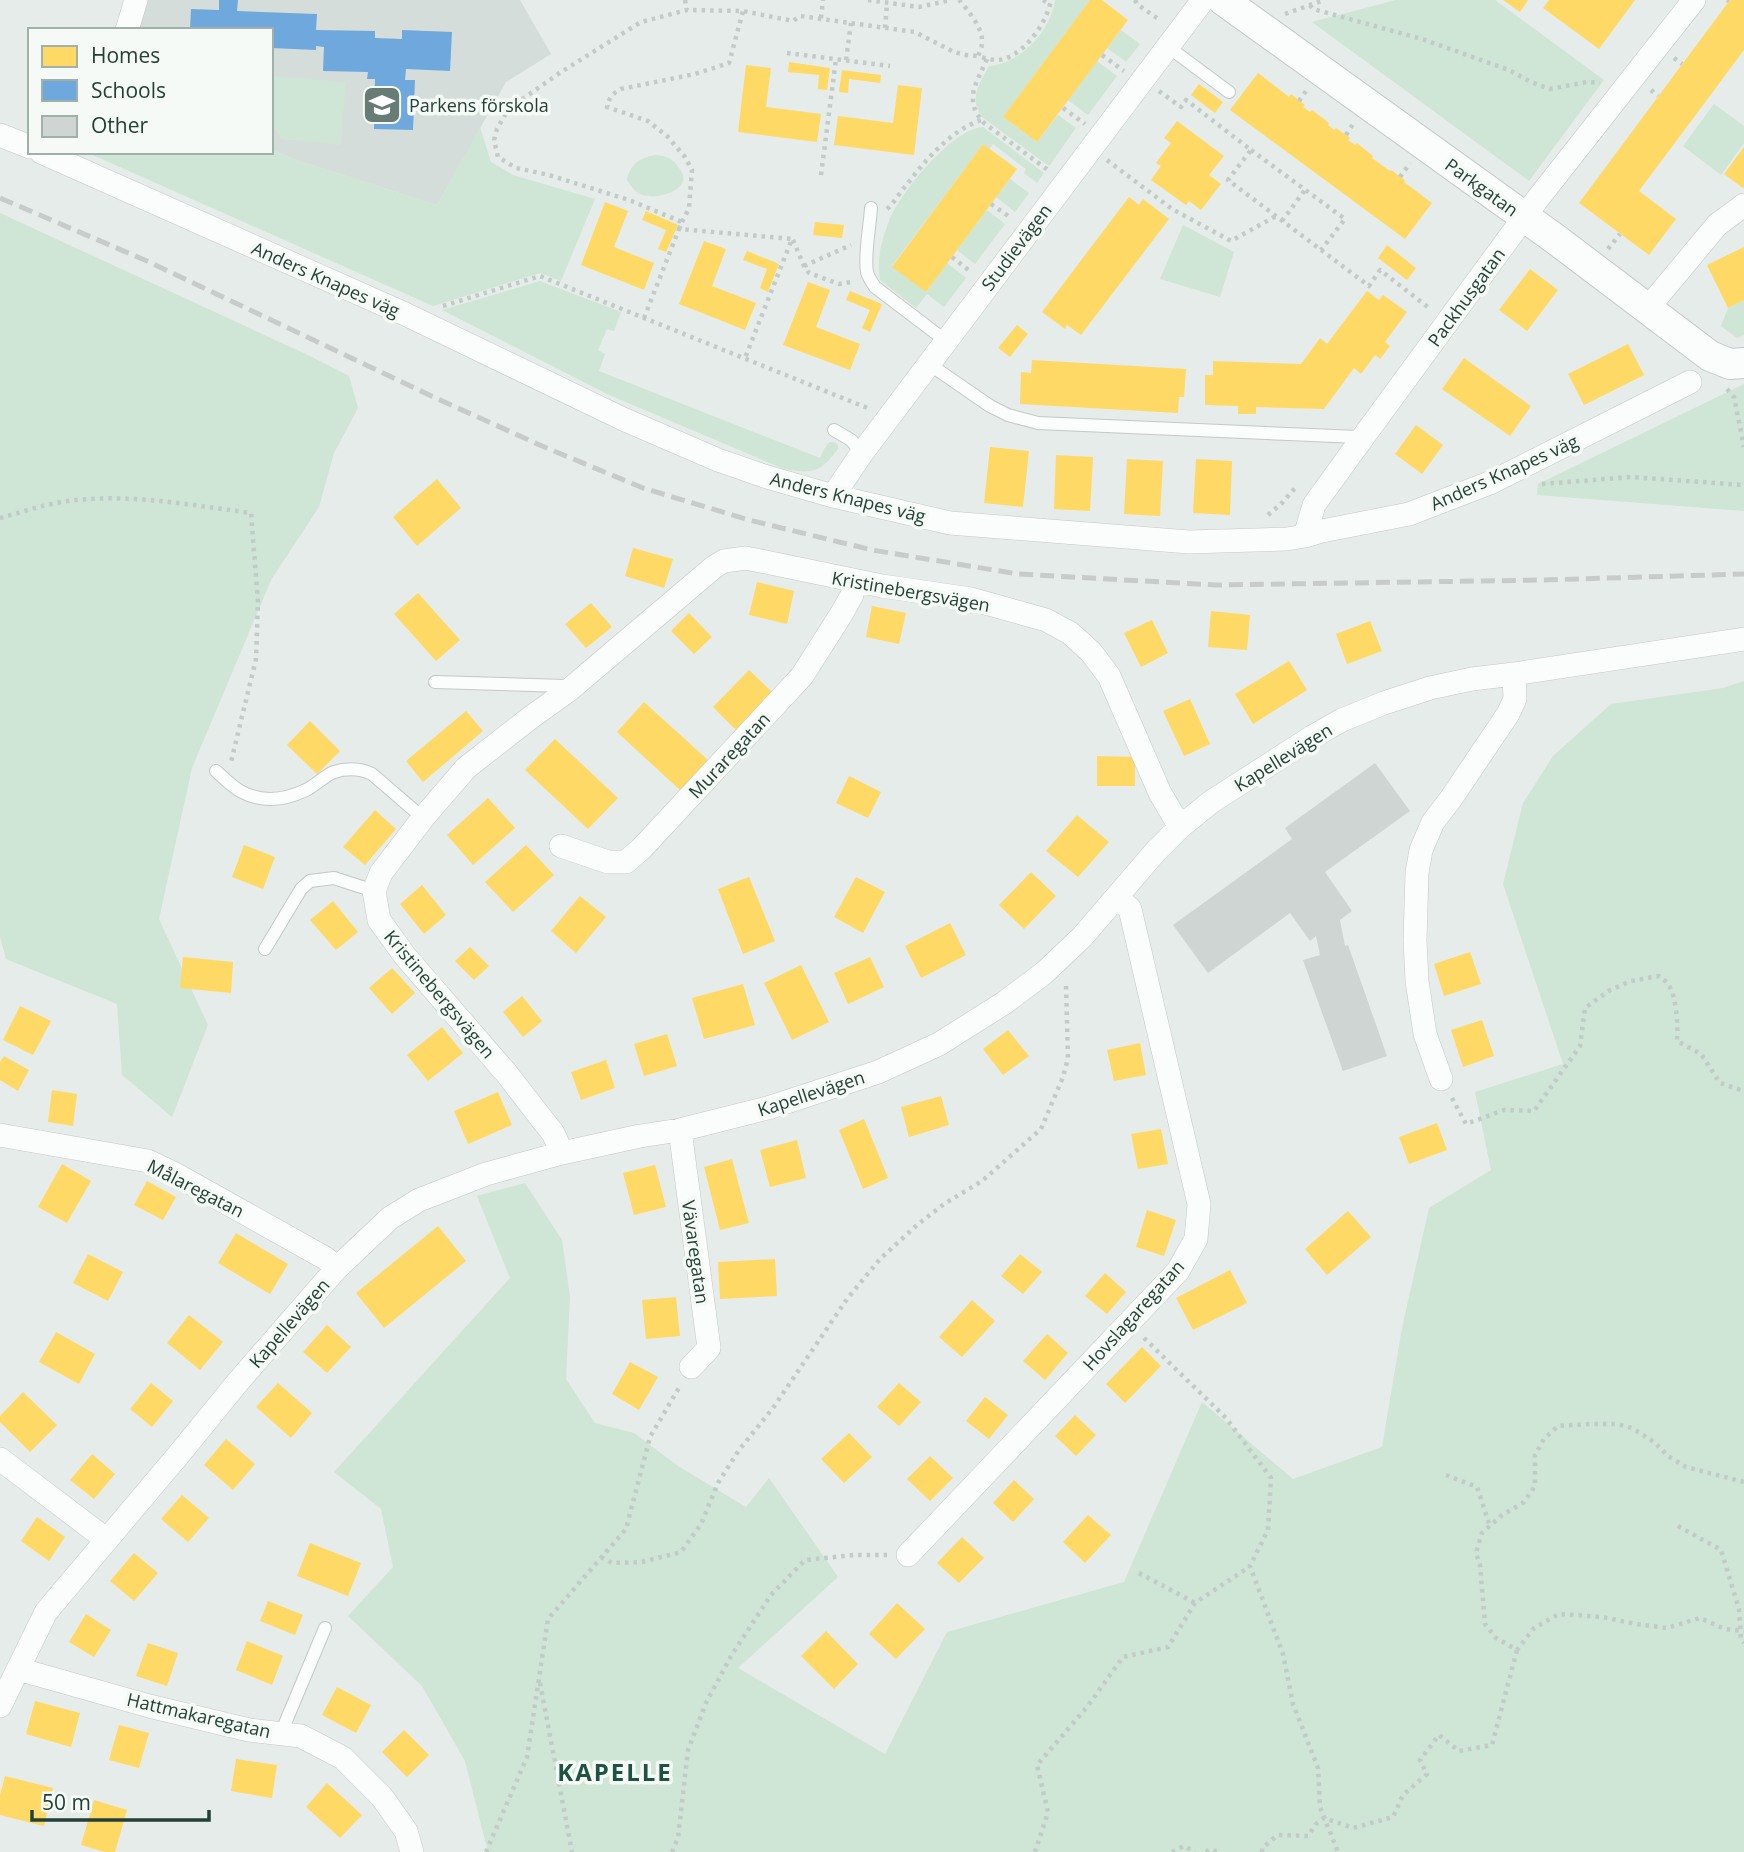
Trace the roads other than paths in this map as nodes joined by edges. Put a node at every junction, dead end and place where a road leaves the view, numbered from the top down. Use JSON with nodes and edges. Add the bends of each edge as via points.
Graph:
{"nodes":[{"id":1,"x":136,"y":0,"type":"edge"},
{"id":2,"x":1203,"y":0,"type":"edge"},
{"id":3,"x":1223,"y":0,"type":"edge"},
{"id":4,"x":1694,"y":0,"type":"edge"},
{"id":5,"x":128,"y":28,"type":"edge"},
{"id":6,"x":1167,"y":46,"type":"junction"},
{"id":7,"x":1229,"y":92,"type":"dead end"},
{"id":8,"x":0,"y":135,"type":"edge"},
{"id":9,"x":28,"y":146,"type":"edge"},
{"id":10,"x":54,"y":155,"type":"edge"},
{"id":11,"x":1744,"y":205,"type":"edge"},
{"id":12,"x":871,"y":208,"type":"road end"},
{"id":13,"x":1524,"y":217,"type":"junction"},
{"id":14,"x":1648,"y":308,"type":"junction"},
{"id":15,"x":946,"y":341,"type":"junction"},
{"id":16,"x":1744,"y":363,"type":"edge"},
{"id":17,"x":929,"y":364,"type":"junction"},
{"id":18,"x":1690,"y":382,"type":"dead end"},
{"id":19,"x":834,"y":430,"type":"dead end"},
{"id":20,"x":1358,"y":437,"type":"dead end"},
{"id":21,"x":862,"y":453,"type":"junction"},
{"id":22,"x":832,"y":496,"type":"junction"},
{"id":23,"x":1305,"y":536,"type":"junction"},
{"id":24,"x":855,"y":581,"type":"junction"},
{"id":25,"x":1744,"y":639,"type":"edge"},
{"id":26,"x":1514,"y":674,"type":"junction"},
{"id":27,"x":435,"y":682,"type":"dead end"},
{"id":28,"x":569,"y":690,"type":"junction"},
{"id":29,"x":216,"y":771,"type":"dead end"},
{"id":30,"x":423,"y":818,"type":"junction"},
{"id":31,"x":1180,"y":827,"type":"junction"},
{"id":32,"x":561,"y":846,"type":"dead end"},
{"id":33,"x":373,"y":891,"type":"junction"},
{"id":34,"x":1117,"y":897,"type":"junction"},
{"id":35,"x":265,"y":949,"type":"dead end"},
{"id":36,"x":1441,"y":1079,"type":"road end"},
{"id":37,"x":680,"y":1130,"type":"junction"},
{"id":38,"x":0,"y":1135,"type":"edge"},
{"id":39,"x":562,"y":1153,"type":"junction"},
{"id":40,"x":337,"y":1268,"type":"junction"},
{"id":41,"x":691,"y":1367,"type":"road end"},
{"id":42,"x":0,"y":1460,"type":"edge"},
{"id":43,"x":107,"y":1540,"type":"junction"},
{"id":44,"x":908,"y":1555,"type":"road end"},
{"id":45,"x":325,"y":1628,"type":"dead end"},
{"id":46,"x":18,"y":1669,"type":"junction"},
{"id":47,"x":0,"y":1706,"type":"edge"},
{"id":48,"x":281,"y":1733,"type":"junction"},
{"id":49,"x":412,"y":1852,"type":"edge"}],
"edges":[{"from":1,"to":5,"type":"street"},
{"from":2,"to":6,"type":"street","name":"Studievägen"},
{"from":3,"to":13,"type":"street","name":"Parkgatan"},
{"from":4,"to":13,"type":"street","name":"Packhusgatan"},
{"from":6,"to":7,"type":"lane"},
{"from":6,"to":15,"type":"street","name":"Studievägen"},
{"from":8,"to":9,"type":"street"},
{"from":10,"to":22,"type":"street","name":"Anders Knapes väg","via":[[668,439]]},
{"from":11,"to":14,"type":"street","via":[[1717,225]]},
{"from":12,"to":15,"type":"lane","via":[[870,279]]},
{"from":13,"to":14,"type":"street","name":"Parkgatan"},
{"from":13,"to":23,"type":"street","name":"Packhusgatan","via":[[1314,505]]},
{"from":14,"to":16,"type":"street","name":"Parkgatan","via":[[1710,356],[1730,364]]},
{"from":15,"to":17,"type":"street","name":"Studievägen"},
{"from":17,"to":20,"type":"lane","via":[[990,406],[1038,423]]},
{"from":17,"to":21,"type":"street","name":"Studievägen"},
{"from":18,"to":23,"type":"street","name":"Anders Knapes väg","via":[[1492,482],[1409,514]]},
{"from":19,"to":21,"type":"lane"},
{"from":21,"to":22,"type":"street","name":"Studievägen"},
{"from":22,"to":23,"type":"street","name":"Anders Knapes väg","via":[[950,523],[1189,542]]},
{"from":24,"to":28,"type":"street","name":"Kristinebergsvägen","via":[[746,558],[724,561]]},
{"from":24,"to":31,"type":"street","name":"Kristinebergsvägen","via":[[971,599],[1046,620],[1070,633],[1109,676],[1160,793]]},
{"from":24,"to":32,"type":"street","name":"Muraregatan","via":[[842,613],[802,676],[642,848],[626,862],[608,862]]},
{"from":25,"to":26,"type":"street","name":"Kapellevägen"},
{"from":26,"to":31,"type":"street","name":"Kapellevägen","via":[[1430,688],[1342,720],[1211,802]]},
{"from":26,"to":36,"type":"street","via":[[1515,699],[1508,713],[1433,822],[1419,861],[1417,981],[1425,1034]]},
{"from":27,"to":28,"type":"lane","via":[[565,686]]},
{"from":28,"to":30,"type":"street","name":"Kristinebergsvägen","via":[[466,768]]},
{"from":29,"to":30,"type":"lane","via":[[240,792],[274,799],[307,789],[334,772],[362,770]]},
{"from":30,"to":33,"type":"street","name":"Kristinebergsvägen","via":[[381,873]]},
{"from":31,"to":34,"type":"street","name":"Kapellevägen"},
{"from":33,"to":35,"type":"lane","via":[[334,877],[310,881]]},
{"from":33,"to":39,"type":"street","name":"Kristinebergsvägen","via":[[379,920],[507,1074],[553,1133]]},
{"from":34,"to":37,"type":"street","name":"Kapellevägen","via":[[1044,973],[939,1044],[878,1072],[771,1107]]},
{"from":34,"to":44,"type":"street","name":"Hovslagaregatan","via":[[1130,909],[1199,1204],[1196,1239],[1178,1272]]},
{"from":37,"to":39,"type":"street","name":"Kapellevägen"},
{"from":37,"to":41,"type":"street","name":"Vävaregatan","via":[[709,1348]]},
{"from":38,"to":40,"type":"street","name":"Målaregatan","via":[[148,1161]]},
{"from":39,"to":40,"type":"street","name":"Kapellevägen","via":[[486,1174],[419,1200],[390,1218]]},
{"from":40,"to":43,"type":"street","name":"Kapellevägen"},
{"from":42,"to":43,"type":"street"},
{"from":43,"to":46,"type":"street","name":"Kapellevägen","via":[[46,1612]]},
{"from":45,"to":48,"type":"lane"},
{"from":46,"to":47,"type":"street","name":"Kapellevägen"},
{"from":46,"to":48,"type":"street","name":"Hattmakaregatan","via":[[162,1709]]},
{"from":48,"to":49,"type":"street","name":"Hattmakaregatan","via":[[301,1736],[343,1758],[382,1797],[406,1831]]}]}
